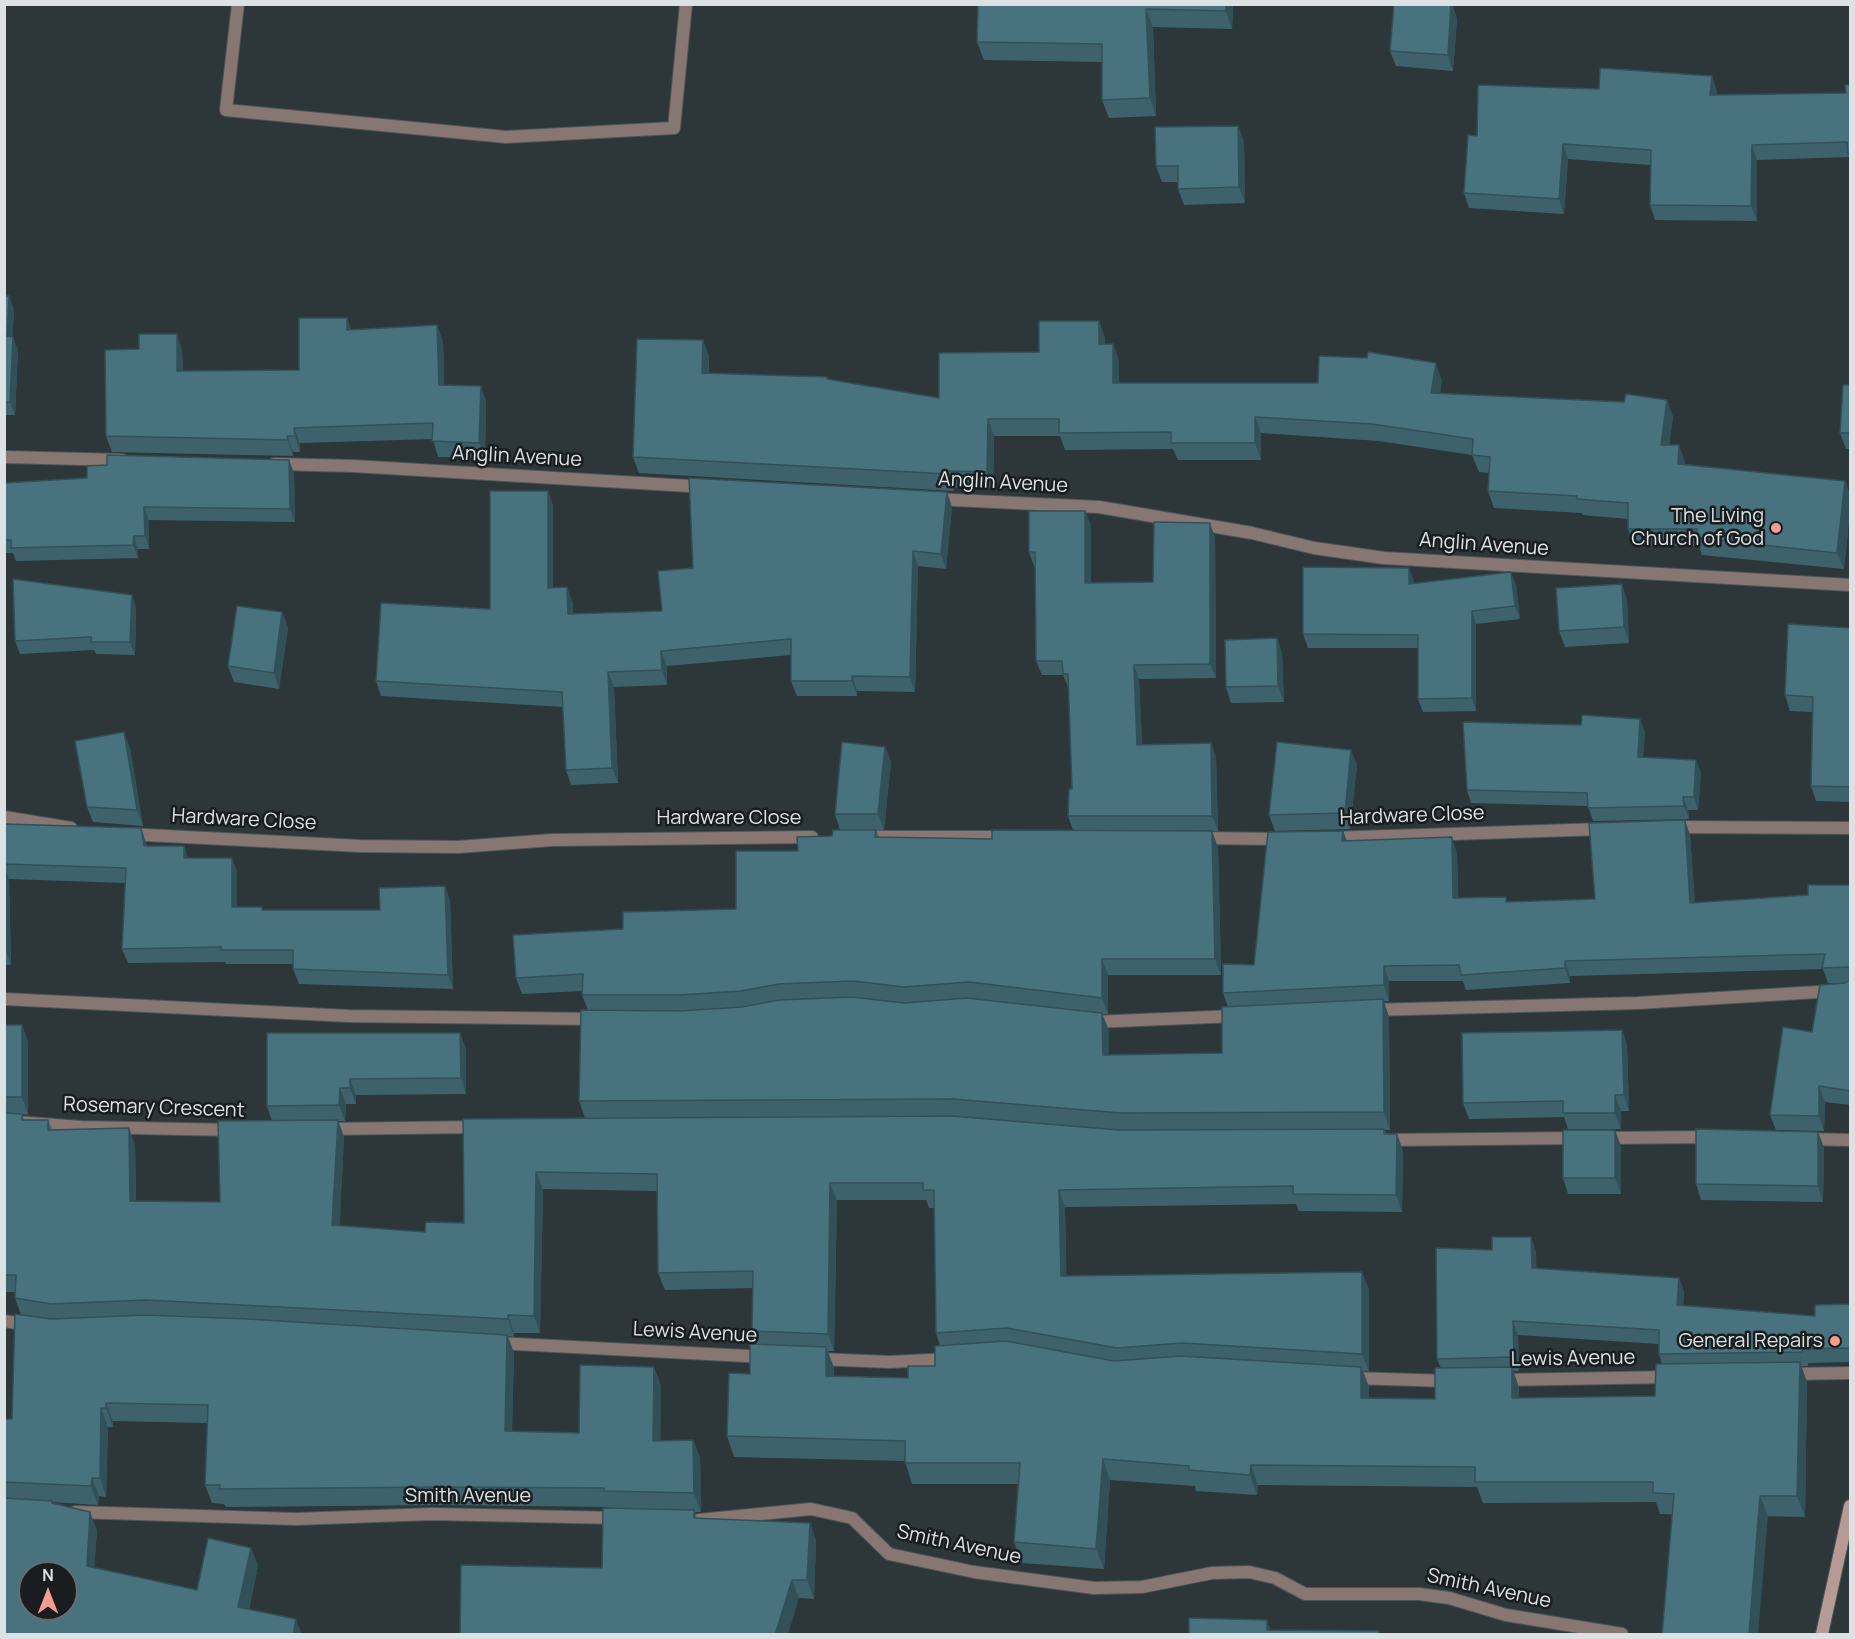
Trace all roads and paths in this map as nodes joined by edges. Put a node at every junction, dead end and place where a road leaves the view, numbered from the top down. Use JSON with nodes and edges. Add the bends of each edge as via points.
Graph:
{"nodes":[{"id":1,"x":238,"y":4,"type":"edge"},
{"id":2,"x":686,"y":4,"type":"edge"},
{"id":3,"x":4,"y":457,"type":"edge"},
{"id":4,"x":132,"y":460,"type":"edge"},
{"id":5,"x":260,"y":464,"type":"edge"},
{"id":6,"x":716,"y":487,"type":"edge"},
{"id":7,"x":919,"y":498,"type":"edge"},
{"id":8,"x":1851,"y":585,"type":"edge"},
{"id":9,"x":4,"y":817,"type":"edge"},
{"id":10,"x":1658,"y":827,"type":"edge"},
{"id":11,"x":1851,"y":828,"type":"edge"},
{"id":12,"x":79,"y":829,"type":"edge"},
{"id":13,"x":1611,"y":829,"type":"edge"},
{"id":14,"x":112,"y":833,"type":"edge"},
{"id":15,"x":822,"y":837,"type":"edge"},
{"id":16,"x":858,"y":837,"type":"edge"},
{"id":17,"x":1023,"y":837,"type":"edge"},
{"id":18,"x":1187,"y":838,"type":"edge"},
{"id":19,"x":1292,"y":839,"type":"edge"},
{"id":20,"x":1315,"y":839,"type":"edge"},
{"id":21,"x":1851,"y":990,"type":"edge"},
{"id":22,"x":4,"y":999,"type":"edge"},
{"id":23,"x":1361,"y":1011,"type":"edge"},
{"id":24,"x":1254,"y":1016,"type":"edge"},
{"id":25,"x":604,"y":1019,"type":"edge"},
{"id":26,"x":1076,"y":1020,"type":"edge"},
{"id":27,"x":4,"y":1121,"type":"edge"},
{"id":28,"x":490,"y":1127,"type":"edge"},
{"id":29,"x":315,"y":1129,"type":"edge"},
{"id":30,"x":246,"y":1130,"type":"edge"},
{"id":31,"x":1723,"y":1137,"type":"edge"},
{"id":32,"x":1793,"y":1139,"type":"edge"},
{"id":33,"x":1367,"y":1140,"type":"edge"},
{"id":34,"x":1851,"y":1140,"type":"edge"},
{"id":35,"x":4,"y":1321,"type":"edge"},
{"id":36,"x":47,"y":1328,"type":"edge"},
{"id":37,"x":480,"y":1342,"type":"edge"},
{"id":38,"x":782,"y":1357,"type":"edge"},
{"id":39,"x":806,"y":1358,"type":"edge"},
{"id":40,"x":962,"y":1358,"type":"edge"},
{"id":41,"x":1851,"y":1373,"type":"edge"},
{"id":42,"x":1780,"y":1375,"type":"edge"},
{"id":43,"x":1686,"y":1376,"type":"edge"},
{"id":44,"x":1336,"y":1378,"type":"edge"},
{"id":45,"x":1462,"y":1380,"type":"edge"},
{"id":46,"x":1486,"y":1380,"type":"edge"},
{"id":47,"x":1851,"y":1506,"type":"edge"},
{"id":48,"x":63,"y":1511,"type":"edge"},
{"id":49,"x":636,"y":1518,"type":"edge"},
{"id":50,"x":682,"y":1519,"type":"edge"},
{"id":51,"x":1622,"y":1635,"type":"edge"},
{"id":52,"x":1822,"y":1635,"type":"edge"}],
"edges":[{"from":1,"to":2,"type":"street","via":[[226,110],[506,137],[674,128]]},
{"from":3,"to":4,"type":"street"},
{"from":5,"to":6,"type":"street","name":"Anglin Avenue"},
{"from":7,"to":8,"type":"street","name":"Anglin Avenue","via":[[1099,507],[1384,558]]},
{"from":9,"to":12,"type":"street"},
{"from":10,"to":11,"type":"street"},
{"from":13,"to":20,"type":"street","name":"Hardware Close"},
{"from":14,"to":15,"type":"street","name":"Hardware Close","via":[[360,846]]},
{"from":16,"to":17,"type":"street"},
{"from":18,"to":19,"type":"street"},
{"from":21,"to":23,"type":"street","via":[[1638,1003]]},
{"from":22,"to":25,"type":"street","via":[[349,1016]]},
{"from":24,"to":26,"type":"street","via":[[1099,1023]]},
{"from":27,"to":30,"type":"street","name":"Rosemary Crescent"},
{"from":28,"to":29,"type":"street"},
{"from":31,"to":33,"type":"street"},
{"from":32,"to":34,"type":"street"},
{"from":35,"to":36,"type":"street"},
{"from":37,"to":38,"type":"street","name":"Lewis Avenue"},
{"from":39,"to":40,"type":"street","via":[[890,1362]]},
{"from":41,"to":42,"type":"street"},
{"from":43,"to":46,"type":"street","name":"Lewis Avenue"},
{"from":44,"to":45,"type":"street"},
{"from":47,"to":52,"type":"street"},
{"from":48,"to":49,"type":"street","name":"Smith Avenue","via":[[296,1519],[432,1514]]},
{"from":50,"to":51,"type":"street","name":"Smith Avenue","via":[[811,1509],[852,1518],[890,1554],[974,1572],[1094,1588],[1142,1587],[1212,1573],[1249,1572],[1275,1578],[1305,1593],[1419,1593],[1506,1615]]}]}
